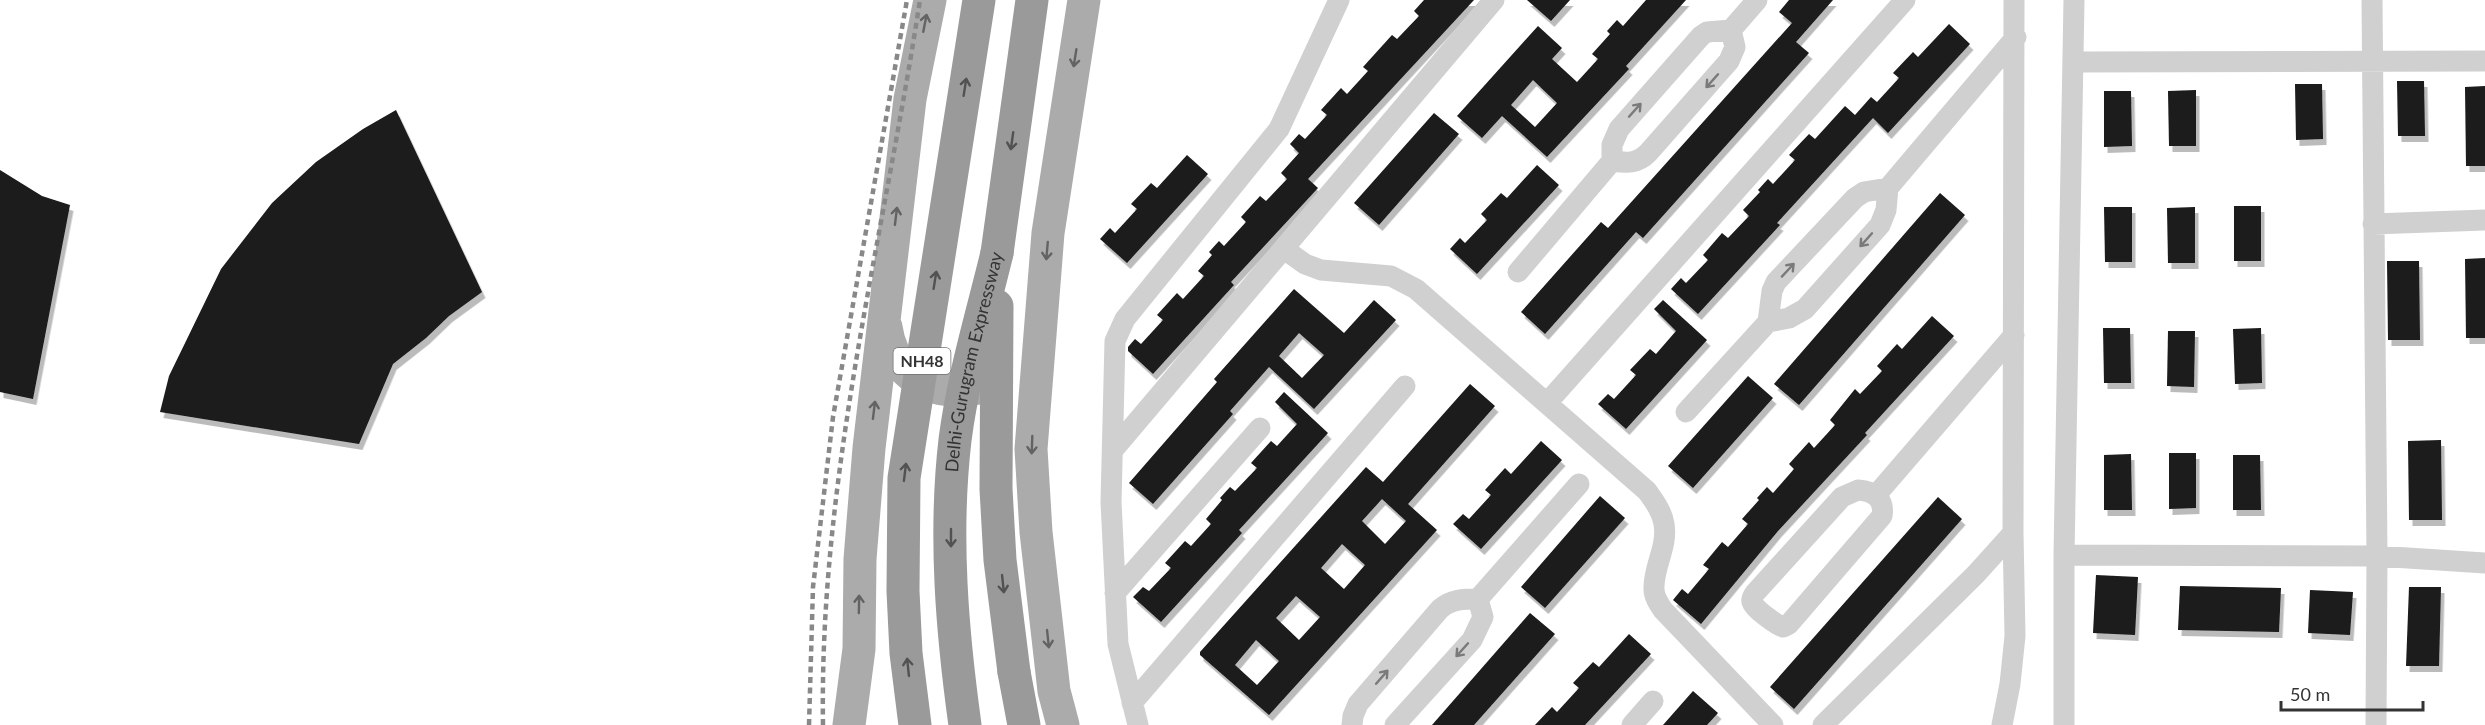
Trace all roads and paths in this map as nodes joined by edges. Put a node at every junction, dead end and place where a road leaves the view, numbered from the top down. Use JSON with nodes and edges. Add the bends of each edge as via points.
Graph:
{"nodes":[{"id":1,"x":930,"y":0,"type":"edge"},
{"id":2,"x":979,"y":0,"type":"edge"},
{"id":3,"x":1032,"y":0,"type":"edge"},
{"id":4,"x":1084,"y":0,"type":"edge"},
{"id":5,"x":1339,"y":0,"type":"edge"},
{"id":6,"x":1494,"y":0,"type":"edge"},
{"id":7,"x":1757,"y":0,"type":"edge"},
{"id":8,"x":1905,"y":0,"type":"edge"},
{"id":9,"x":2014,"y":0,"type":"edge"},
{"id":10,"x":2074,"y":0,"type":"edge"},
{"id":11,"x":2372,"y":0,"type":"edge"},
{"id":12,"x":1731,"y":30,"type":"junction"},
{"id":13,"x":2016,"y":38,"type":"junction"},
{"id":14,"x":2372,"y":60,"type":"junction"},
{"id":15,"x":2074,"y":62,"type":"junction"},
{"id":16,"x":2485,"y":62,"type":"edge"},
{"id":17,"x":1612,"y":161,"type":"junction"},
{"id":18,"x":1888,"y":188,"type":"junction"},
{"id":19,"x":2485,"y":220,"type":"edge"},
{"id":20,"x":2373,"y":224,"type":"junction"},
{"id":21,"x":1284,"y":249,"type":"junction"},
{"id":22,"x":997,"y":253,"type":"junction"},
{"id":23,"x":1518,"y":272,"type":"dead end"},
{"id":24,"x":885,"y":318,"type":"junction"},
{"id":25,"x":1768,"y":322,"type":"junction"},
{"id":26,"x":2014,"y":335,"type":"junction"},
{"id":27,"x":1040,"y":337,"type":"junction"},
{"id":28,"x":1405,"y":386,"type":"dead end"},
{"id":29,"x":1547,"y":403,"type":"junction"},
{"id":30,"x":1686,"y":412,"type":"dead end"},
{"id":31,"x":1260,"y":428,"type":"dead end"},
{"id":32,"x":1113,"y":450,"type":"junction"},
{"id":33,"x":1579,"y":484,"type":"dead end"},
{"id":34,"x":1876,"y":495,"type":"junction"},
{"id":35,"x":2013,"y":533,"type":"junction"},
{"id":36,"x":2064,"y":555,"type":"junction"},
{"id":37,"x":2377,"y":556,"type":"junction"},
{"id":38,"x":2485,"y":563,"type":"edge"},
{"id":39,"x":1115,"y":593,"type":"junction"},
{"id":40,"x":1478,"y":598,"type":"junction"},
{"id":41,"x":1054,"y":691,"type":"junction"},
{"id":42,"x":1653,"y":701,"type":"dead end"},
{"id":43,"x":1132,"y":703,"type":"junction"},
{"id":44,"x":849,"y":725,"type":"edge"},
{"id":45,"x":915,"y":725,"type":"edge"},
{"id":46,"x":965,"y":725,"type":"edge"},
{"id":47,"x":1024,"y":725,"type":"edge"},
{"id":48,"x":1048,"y":725,"type":"edge"},
{"id":49,"x":1063,"y":725,"type":"edge"},
{"id":50,"x":1138,"y":725,"type":"edge"},
{"id":51,"x":1352,"y":725,"type":"edge"},
{"id":52,"x":1395,"y":725,"type":"edge"},
{"id":53,"x":1632,"y":725,"type":"edge"},
{"id":54,"x":1773,"y":725,"type":"edge"},
{"id":55,"x":1823,"y":725,"type":"edge"},
{"id":56,"x":2002,"y":725,"type":"edge"},
{"id":57,"x":2064,"y":725,"type":"edge"},
{"id":58,"x":2376,"y":725,"type":"edge"}],
"edges":[{"from":24,"to":1,"type":"main road","one_way":true,"via":[[910,99]]},
{"from":45,"to":2,"type":"highway","number":"NH48","one_way":true,"bridge":true,"via":[[903,591],[904,478]]},
{"from":3,"to":22,"type":"highway","name":"Delhi-Gurugram Expressway","number":"NH48","one_way":true},
{"from":4,"to":27,"type":"main road","one_way":true,"via":[[1048,232]]},
{"from":5,"to":32,"type":"street","via":[[1279,129],[1118,330],[1114,353]]},
{"from":6,"to":21,"type":"street"},
{"from":7,"to":12,"type":"street"},
{"from":8,"to":29,"type":"street"},
{"from":9,"to":13,"type":"street"},
{"from":10,"to":15,"type":"street"},
{"from":11,"to":14,"type":"street"},
{"from":17,"to":12,"type":"street","one_way":true,"via":[[1618,129],[1701,36]]},
{"from":12,"to":17,"type":"street","one_way":true,"via":[[1735,47],[1729,61],[1648,153],[1633,162]]},
{"from":13,"to":18,"type":"street"},
{"from":13,"to":26,"type":"street"},
{"from":14,"to":15,"type":"street"},
{"from":14,"to":16,"type":"street"},
{"from":14,"to":20,"type":"street"},
{"from":15,"to":36,"type":"street"},
{"from":17,"to":23,"type":"street"},
{"from":18,"to":25,"type":"street","one_way":true,"via":[[1884,218],[1827,283],[1798,314]]},
{"from":25,"to":18,"type":"street","one_way":true,"via":[[1776,282],[1855,198],[1864,192]]},
{"from":19,"to":20,"type":"street"},
{"from":20,"to":37,"type":"street"},
{"from":21,"to":29,"type":"street","via":[[1321,270],[1391,276],[1416,289]]},
{"from":21,"to":32,"type":"street"},
{"from":22,"to":46,"type":"highway","name":"Delhi-Gurugram Expressway","number":"NH48","one_way":true,"bridge":true,"via":[[964,387],[955,450],[951,594]]},
{"from":22,"to":47,"type":"highway","one_way":true,"bridge":true,"via":[[996,489],[1007,623]]},
{"from":24,"to":27,"type":"main road","via":[[888,342],[905,371],[924,384],[945,390],[970,390],[1003,378],[1030,356]]},
{"from":44,"to":24,"type":"main road","one_way":true,"via":[[859,649],[860,559],[869,448]]},
{"from":25,"to":30,"type":"street"},
{"from":26,"to":34,"type":"street"},
{"from":26,"to":35,"type":"street"},
{"from":27,"to":41,"type":"main road","one_way":true,"via":[[1031,449]]},
{"from":28,"to":43,"type":"street"},
{"from":29,"to":54,"type":"street","via":[[1647,491],[1665,523],[1654,589],[1663,610]]},
{"from":31,"to":39,"type":"street"},
{"from":32,"to":39,"type":"street"},
{"from":33,"to":40,"type":"street"},
{"from":34,"to":34,"type":"street","via":[[1882,516],[1789,624],[1778,625],[1754,606],[1752,598],[1757,590],[1842,497],[1858,490]]},
{"from":35,"to":55,"type":"street"},
{"from":35,"to":56,"type":"street","via":[[2015,636]]},
{"from":36,"to":37,"type":"street"},
{"from":36,"to":57,"type":"street"},
{"from":37,"to":38,"type":"street"},
{"from":37,"to":58,"type":"street"},
{"from":39,"to":43,"type":"street","via":[[1119,657]]},
{"from":51,"to":40,"type":"street","one_way":true,"via":[[1359,704],[1440,609],[1455,600]]},
{"from":40,"to":52,"type":"street","one_way":true,"via":[[1483,617],[1472,640]]},
{"from":41,"to":48,"type":"main road"},
{"from":41,"to":49,"type":"main road"},
{"from":42,"to":53,"type":"street"},
{"from":43,"to":50,"type":"street"}]}
